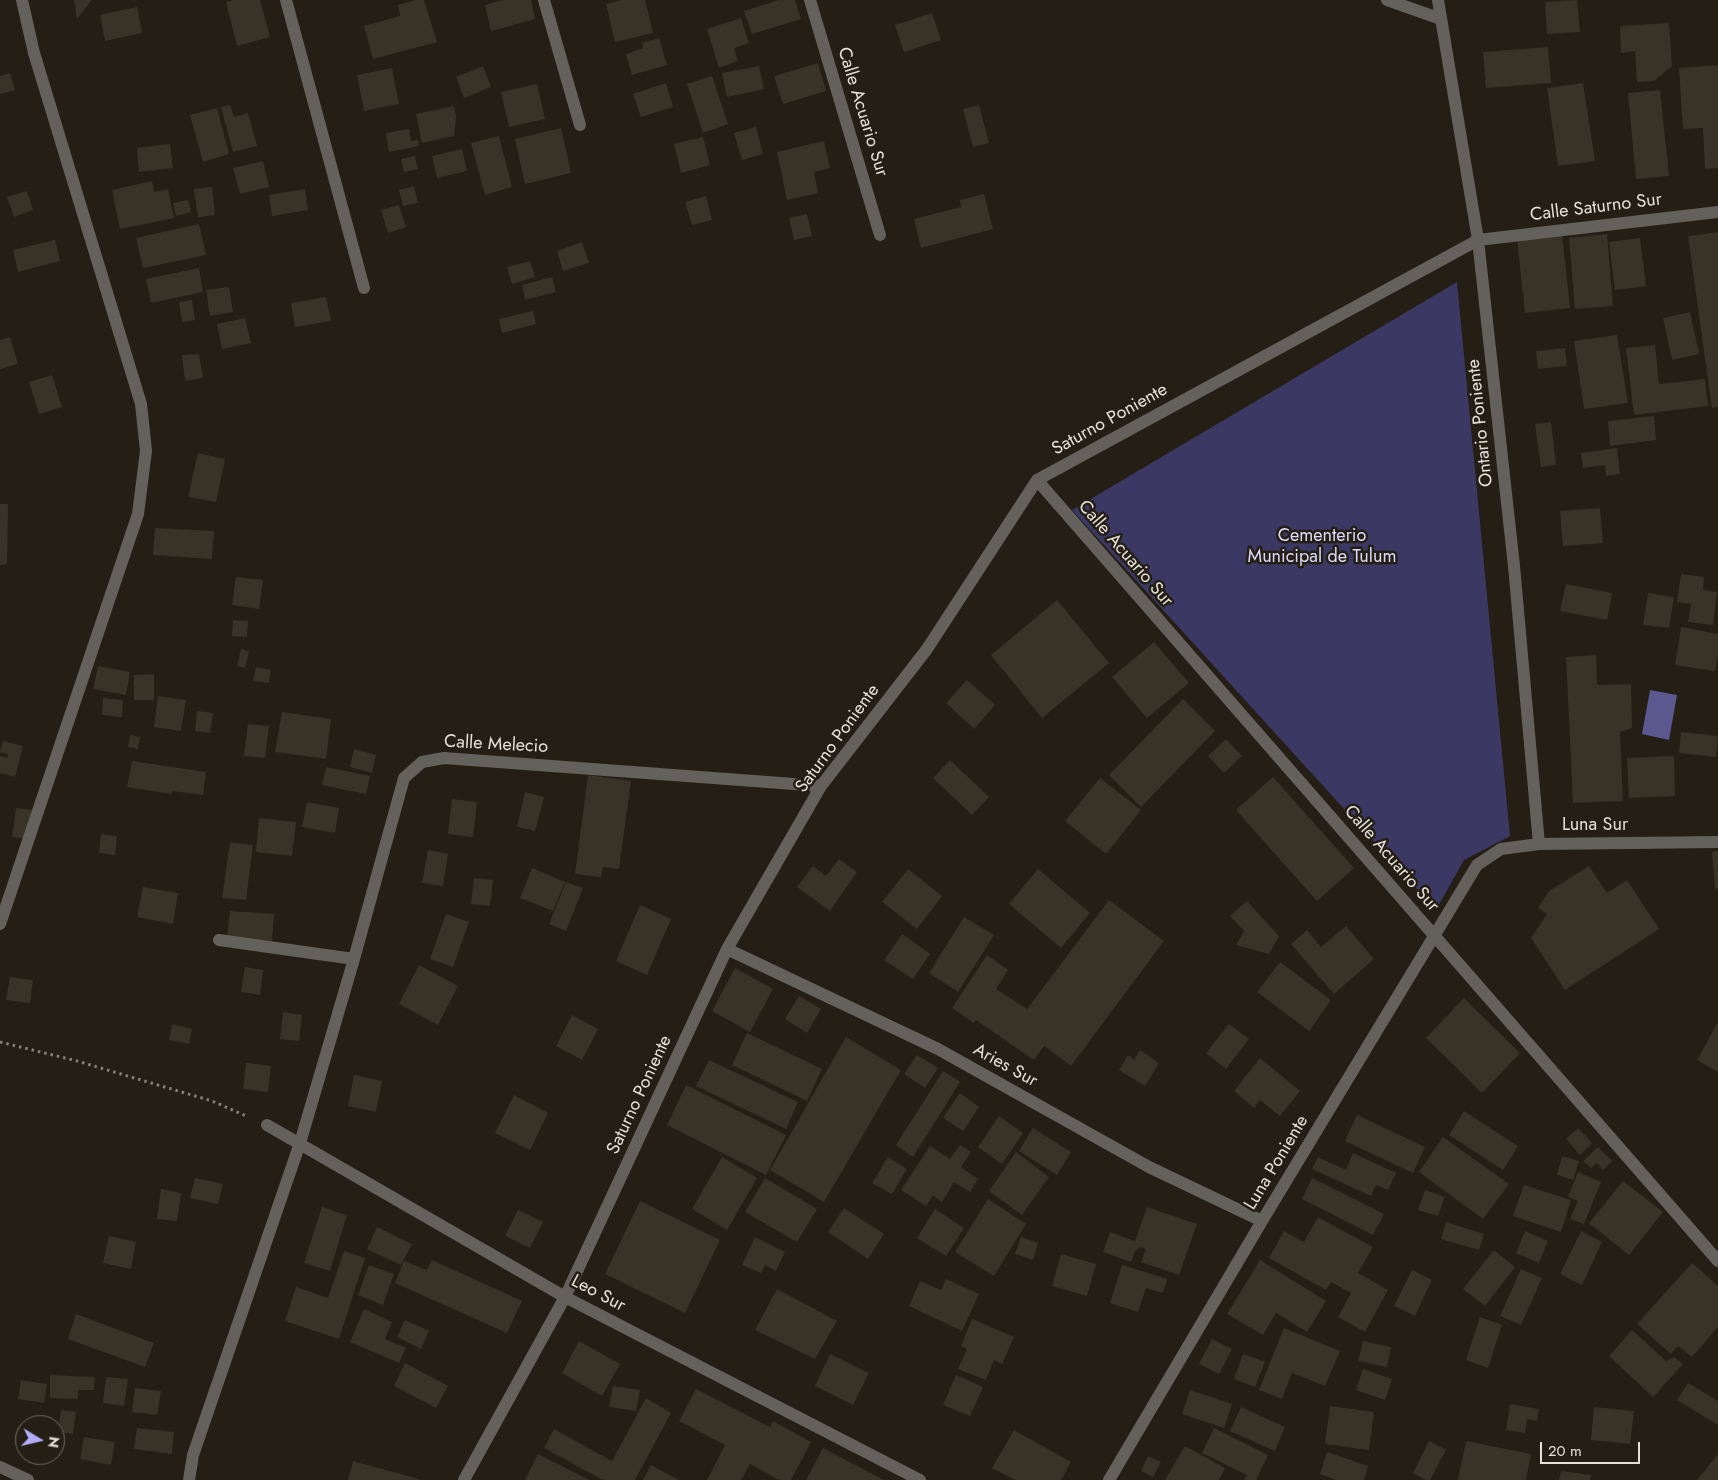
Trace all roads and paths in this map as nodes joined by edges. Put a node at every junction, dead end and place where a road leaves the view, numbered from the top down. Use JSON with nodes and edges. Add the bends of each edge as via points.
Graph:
{"nodes":[{"id":1,"x":22,"y":0,"type":"edge"},
{"id":2,"x":286,"y":0,"type":"edge"},
{"id":3,"x":544,"y":0,"type":"edge"},
{"id":4,"x":810,"y":0,"type":"edge"},
{"id":5,"x":1387,"y":0,"type":"edge"},
{"id":6,"x":1438,"y":0,"type":"edge"},
{"id":7,"x":1441,"y":19,"type":"junction"},
{"id":8,"x":580,"y":125,"type":"dead end"},
{"id":9,"x":1718,"y":212,"type":"edge"},
{"id":10,"x":880,"y":235,"type":"dead end"},
{"id":11,"x":1478,"y":240,"type":"junction"},
{"id":12,"x":364,"y":288,"type":"dead end"},
{"id":13,"x":1037,"y":480,"type":"junction"},
{"id":14,"x":821,"y":786,"type":"junction"},
{"id":15,"x":1718,"y":842,"type":"edge"},
{"id":16,"x":1539,"y":844,"type":"junction"},
{"id":17,"x":1477,"y":865,"type":"joint"},
{"id":18,"x":5,"y":893,"type":"edge"},
{"id":19,"x":0,"y":924,"type":"edge"},
{"id":20,"x":1435,"y":936,"type":"junction"},
{"id":21,"x":218,"y":940,"type":"dead end"},
{"id":22,"x":727,"y":949,"type":"junction"},
{"id":23,"x":354,"y":959,"type":"junction"},
{"id":24,"x":0,"y":1042,"type":"edge"},
{"id":25,"x":267,"y":1125,"type":"joint"},
{"id":26,"x":300,"y":1143,"type":"junction"},
{"id":27,"x":1262,"y":1221,"type":"junction"},
{"id":28,"x":1718,"y":1261,"type":"edge"},
{"id":29,"x":565,"y":1297,"type":"junction"},
{"id":30,"x":0,"y":1467,"type":"edge"},
{"id":31,"x":28,"y":1480,"type":"edge"},
{"id":32,"x":189,"y":1480,"type":"edge"},
{"id":33,"x":464,"y":1480,"type":"edge"},
{"id":34,"x":920,"y":1480,"type":"edge"},
{"id":35,"x":1110,"y":1480,"type":"edge"}],
"edges":[{"from":1,"to":18,"type":"street","via":[[34,53],[141,404],[146,451],[138,514]]},
{"from":2,"to":12,"type":"street"},
{"from":3,"to":8,"type":"street"},
{"from":4,"to":10,"type":"street","name":"Calle Acuario Sur"},
{"from":5,"to":7,"type":"street"},
{"from":6,"to":7,"type":"street","name":"Ontario Poniente"},
{"from":7,"to":11,"type":"street","name":"Ontario Poniente"},
{"from":9,"to":11,"type":"street","name":"Calle Saturno Sur"},
{"from":11,"to":13,"type":"street","name":"Saturno Poniente"},
{"from":11,"to":16,"type":"street","name":"Ontario Poniente","via":[[1514,566]]},
{"from":13,"to":14,"type":"street","name":"Saturno Poniente","via":[[927,649]]},
{"from":13,"to":20,"type":"street","name":"Calle Acuario Sur"},
{"from":14,"to":22,"type":"street","name":"Saturno Poniente"},
{"from":14,"to":23,"type":"street","name":"Calle Melecio","via":[[444,758],[422,762],[404,778]]},
{"from":15,"to":16,"type":"street","name":"Luna Sur"},
{"from":16,"to":17,"type":"street","name":"Luna Sur","via":[[1501,849]]},
{"from":17,"to":20,"type":"street","name":"Luna Poniente"},
{"from":18,"to":19,"type":"street"},
{"from":20,"to":27,"type":"street","name":"Luna Poniente"},
{"from":20,"to":28,"type":"street","name":"Calle Acuario Sur"},
{"from":21,"to":23,"type":"street"},
{"from":22,"to":27,"type":"street","name":"Aries Sur","via":[[938,1048],[1149,1167]]},
{"from":22,"to":29,"type":"street","name":"Saturno Poniente"},
{"from":23,"to":26,"type":"street","name":"Calle Melecio"},
{"from":24,"to":25,"type":"path","via":[[212,1101]]},
{"from":25,"to":26,"type":"street","name":"Leo Sur"},
{"from":26,"to":29,"type":"street","name":"Leo Sur"},
{"from":26,"to":32,"type":"street","name":"Calle Melecio","via":[[193,1455]]},
{"from":27,"to":35,"type":"street","name":"Luna Poniente"},
{"from":29,"to":33,"type":"street","name":"Saturno Poniente"},
{"from":29,"to":34,"type":"street","name":"Leo Sur"},
{"from":30,"to":31,"type":"street"}]}
